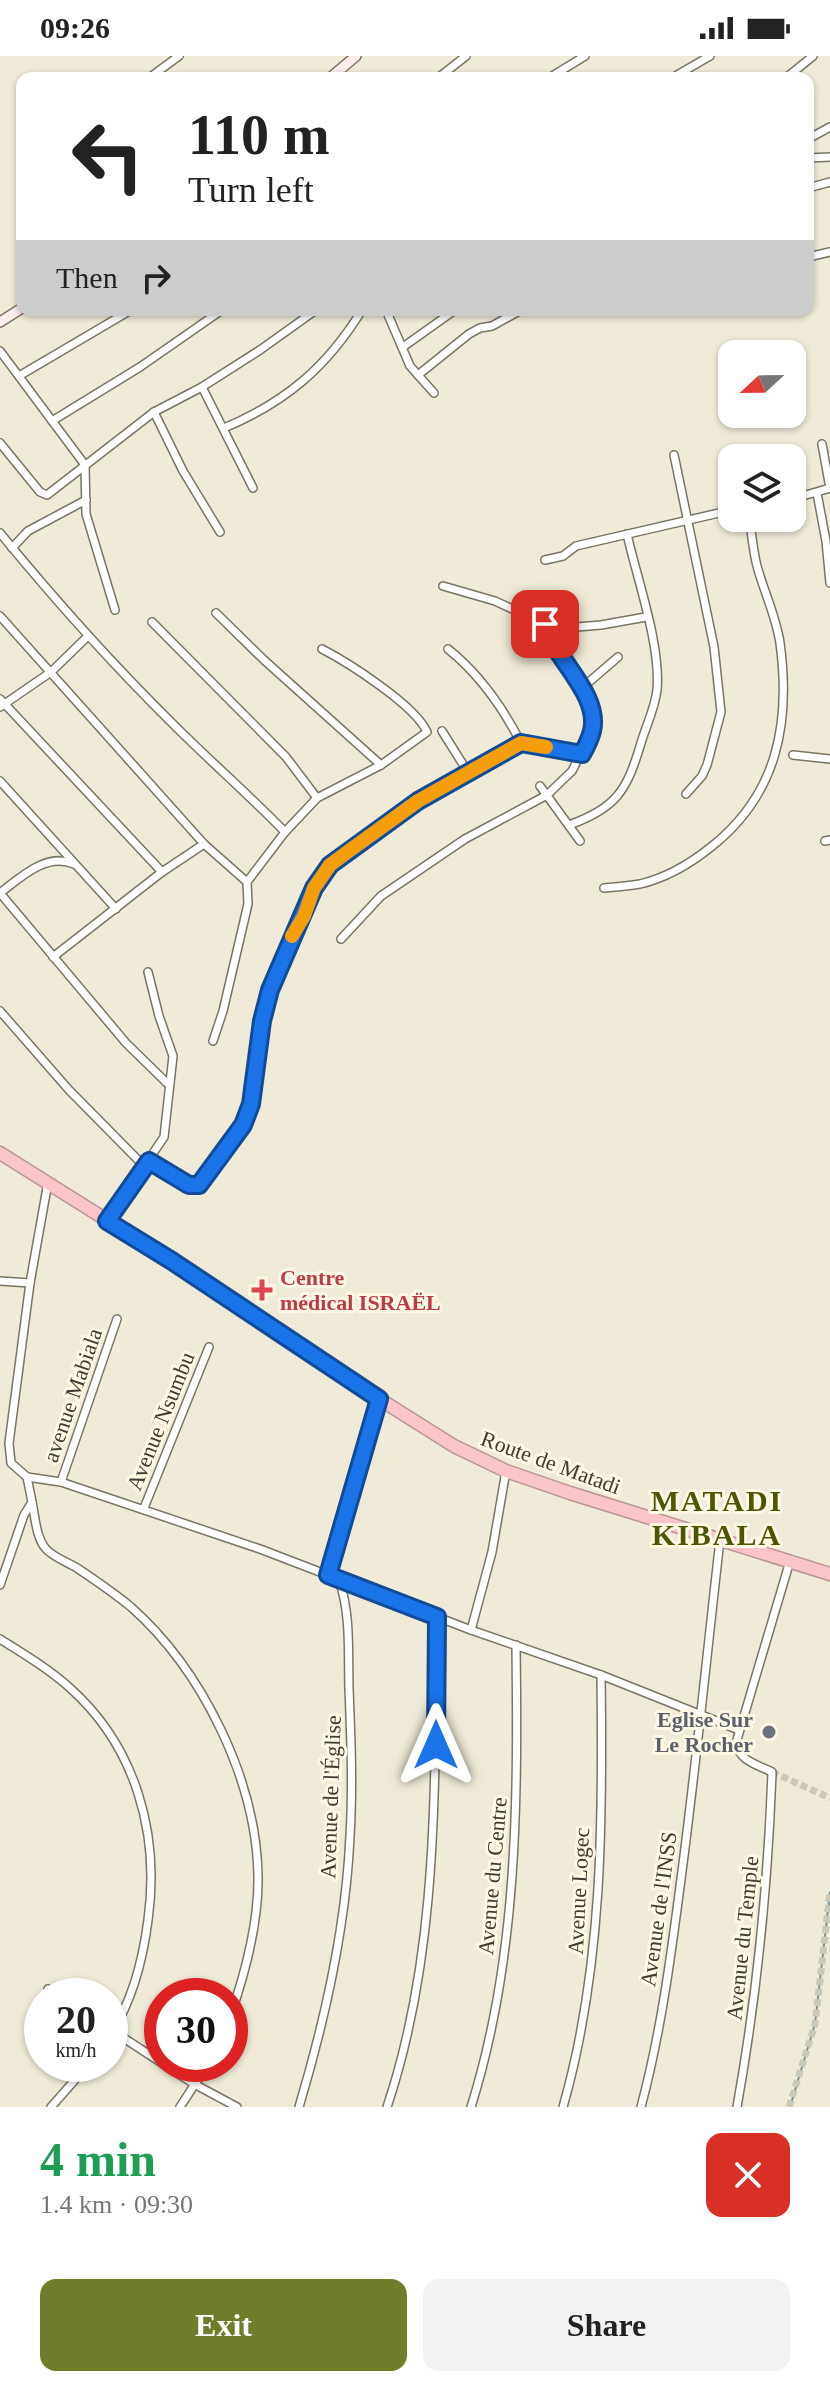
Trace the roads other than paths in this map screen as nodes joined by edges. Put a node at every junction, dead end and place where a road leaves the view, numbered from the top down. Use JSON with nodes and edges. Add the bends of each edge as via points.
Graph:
{"nodes":[{"id":1,"x":179,"y":56,"type":"edge"},
{"id":2,"x":356,"y":56,"type":"edge"},
{"id":3,"x":466,"y":56,"type":"edge"},
{"id":4,"x":585,"y":56,"type":"edge"},
{"id":5,"x":710,"y":56,"type":"edge"},
{"id":6,"x":813,"y":56,"type":"edge"},
{"id":7,"x":157,"y":72,"type":"edge"},
{"id":8,"x":337,"y":72,"type":"edge"},
{"id":9,"x":446,"y":72,"type":"edge"},
{"id":10,"x":559,"y":72,"type":"edge"},
{"id":11,"x":682,"y":72,"type":"edge"},
{"id":12,"x":793,"y":72,"type":"edge"},
{"id":13,"x":121,"y":316,"type":"edge"},
{"id":14,"x":213,"y":316,"type":"edge"},
{"id":15,"x":308,"y":316,"type":"edge"},
{"id":16,"x":357,"y":316,"type":"edge"},
{"id":17,"x":389,"y":316,"type":"edge"},
{"id":18,"x":447,"y":316,"type":"edge"},
{"id":19,"x":510,"y":316,"type":"edge"},
{"id":20,"x":403,"y":347,"type":"junction"},
{"id":21,"x":0,"y":351,"type":"edge"},
{"id":22,"x":418,"y":375,"type":"junction"},
{"id":23,"x":19,"y":376,"type":"junction"},
{"id":24,"x":202,"y":387,"type":"junction"},
{"id":25,"x":434,"y":393,"type":"dead end"},
{"id":26,"x":154,"y":412,"type":"junction"},
{"id":27,"x":52,"y":421,"type":"junction"},
{"id":28,"x":224,"y":428,"type":"junction"},
{"id":29,"x":0,"y":443,"type":"edge"},
{"id":30,"x":822,"y":444,"type":"dead end"},
{"id":31,"x":674,"y":455,"type":"dead end"},
{"id":32,"x":85,"y":465,"type":"junction"},
{"id":33,"x":253,"y":488,"type":"dead end"},
{"id":34,"x":830,"y":488,"type":"edge"},
{"id":35,"x":817,"y":493,"type":"junction"},
{"id":36,"x":806,"y":496,"type":"edge"},
{"id":37,"x":86,"y":500,"type":"junction"},
{"id":38,"x":718,"y":513,"type":"edge"},
{"id":39,"x":688,"y":519,"type":"junction"},
{"id":40,"x":220,"y":532,"type":"dead end"},
{"id":41,"x":752,"y":532,"type":"edge"},
{"id":42,"x":0,"y":533,"type":"edge"},
{"id":43,"x":627,"y":534,"type":"junction"},
{"id":44,"x":12,"y":548,"type":"junction"},
{"id":45,"x":545,"y":560,"type":"dead end"},
{"id":46,"x":830,"y":573,"type":"edge"},
{"id":47,"x":830,"y":583,"type":"edge"},
{"id":48,"x":443,"y":586,"type":"dead end"},
{"id":49,"x":115,"y":610,"type":"dead end"},
{"id":50,"x":216,"y":613,"type":"dead end"},
{"id":51,"x":0,"y":616,"type":"edge"},
{"id":52,"x":646,"y":617,"type":"junction"},
{"id":53,"x":152,"y":622,"type":"dead end"},
{"id":54,"x":545,"y":624,"type":"junction"},
{"id":55,"x":88,"y":636,"type":"junction"},
{"id":56,"x":322,"y":649,"type":"dead end"},
{"id":57,"x":448,"y":649,"type":"dead end"},
{"id":58,"x":618,"y":657,"type":"dead end"},
{"id":59,"x":51,"y":672,"type":"junction"},
{"id":60,"x":582,"y":688,"type":"junction"},
{"id":61,"x":2,"y":703,"type":"edge"},
{"id":62,"x":442,"y":731,"type":"dead end"},
{"id":63,"x":521,"y":743,"type":"junction"},
{"id":64,"x":582,"y":754,"type":"junction"},
{"id":65,"x":793,"y":755,"type":"dead end"},
{"id":66,"x":830,"y":759,"type":"edge"},
{"id":67,"x":381,"y":765,"type":"junction"},
{"id":68,"x":469,"y":774,"type":"junction"},
{"id":69,"x":0,"y":781,"type":"edge"},
{"id":70,"x":540,"y":786,"type":"dead end"},
{"id":71,"x":686,"y":794,"type":"dead end"},
{"id":72,"x":547,"y":795,"type":"junction"},
{"id":73,"x":317,"y":798,"type":"junction"},
{"id":74,"x":569,"y":825,"type":"junction"},
{"id":75,"x":285,"y":832,"type":"junction"},
{"id":76,"x":580,"y":841,"type":"dead end"},
{"id":77,"x":204,"y":844,"type":"junction"},
{"id":78,"x":76,"y":865,"type":"junction"},
{"id":79,"x":162,"y":872,"type":"junction"},
{"id":80,"x":247,"y":882,"type":"junction"},
{"id":81,"x":604,"y":888,"type":"dead end"},
{"id":82,"x":0,"y":893,"type":"edge"},
{"id":83,"x":116,"y":909,"type":"junction"},
{"id":84,"x":341,"y":939,"type":"dead end"},
{"id":85,"x":53,"y":957,"type":"junction"},
{"id":86,"x":148,"y":972,"type":"dead end"},
{"id":87,"x":0,"y":1011,"type":"edge"},
{"id":88,"x":213,"y":1041,"type":"dead end"},
{"id":89,"x":168,"y":1084,"type":"junction"},
{"id":90,"x":0,"y":1153,"type":"edge"},
{"id":91,"x":147,"y":1164,"type":"junction"},
{"id":92,"x":48,"y":1182,"type":"junction"},
{"id":93,"x":107,"y":1221,"type":"junction"},
{"id":94,"x":0,"y":1281,"type":"edge"},
{"id":95,"x":30,"y":1283,"type":"junction"},
{"id":96,"x":117,"y":1319,"type":"dead end"},
{"id":97,"x":209,"y":1347,"type":"dead end"},
{"id":98,"x":379,"y":1399,"type":"junction"},
{"id":99,"x":506,"y":1471,"type":"junction"},
{"id":100,"x":27,"y":1477,"type":"junction"},
{"id":101,"x":61,"y":1482,"type":"junction"},
{"id":102,"x":32,"y":1502,"type":"junction"},
{"id":103,"x":144,"y":1508,"type":"junction"},
{"id":104,"x":720,"y":1540,"type":"junction"},
{"id":105,"x":790,"y":1561,"type":"junction"},
{"id":106,"x":830,"y":1574,"type":"edge"},
{"id":107,"x":328,"y":1575,"type":"junction"},
{"id":108,"x":339,"y":1579,"type":"junction"},
{"id":109,"x":0,"y":1585,"type":"edge"},
{"id":110,"x":437,"y":1617,"type":"junction"},
{"id":111,"x":471,"y":1630,"type":"junction"},
{"id":112,"x":0,"y":1639,"type":"edge"},
{"id":113,"x":516,"y":1645,"type":"junction"},
{"id":114,"x":601,"y":1675,"type":"junction"},
{"id":115,"x":702,"y":1715,"type":"junction"},
{"id":116,"x":739,"y":1730,"type":"junction"},
{"id":117,"x":240,"y":1978,"type":"edge"},
{"id":118,"x":128,"y":1999,"type":"edge"},
{"id":119,"x":73,"y":2082,"type":"edge"},
{"id":120,"x":191,"y":2082,"type":"edge"},
{"id":121,"x":198,"y":2082,"type":"edge"},
{"id":122,"x":196,"y":2085,"type":"junction"},
{"id":123,"x":51,"y":2107,"type":"edge"},
{"id":124,"x":180,"y":2107,"type":"edge"},
{"id":125,"x":237,"y":2107,"type":"edge"},
{"id":126,"x":299,"y":2107,"type":"edge"},
{"id":127,"x":387,"y":2107,"type":"edge"},
{"id":128,"x":471,"y":2107,"type":"edge"},
{"id":129,"x":563,"y":2107,"type":"edge"},
{"id":130,"x":641,"y":2107,"type":"edge"},
{"id":131,"x":737,"y":2107,"type":"edge"}],
"edges":[{"from":1,"to":7,"type":"street"},
{"from":2,"to":8,"type":"street"},
{"from":3,"to":9,"type":"street"},
{"from":4,"to":10,"type":"street"},
{"from":5,"to":11,"type":"street"},
{"from":6,"to":12,"type":"street"},
{"from":13,"to":23,"type":"street"},
{"from":14,"to":27,"type":"street"},
{"from":15,"to":24,"type":"street"},
{"from":16,"to":28,"type":"street","via":[[295,390]]},
{"from":17,"to":20,"type":"street"},
{"from":18,"to":20,"type":"street"},
{"from":19,"to":22,"type":"street","via":[[469,334]]},
{"from":20,"to":22,"type":"street"},
{"from":21,"to":23,"type":"street"},
{"from":22,"to":25,"type":"street"},
{"from":23,"to":27,"type":"street"},
{"from":24,"to":26,"type":"street"},
{"from":24,"to":28,"type":"street"},
{"from":26,"to":32,"type":"street"},
{"from":26,"to":40,"type":"street"},
{"from":27,"to":32,"type":"street"},
{"from":28,"to":33,"type":"street"},
{"from":29,"to":32,"type":"street","via":[[43,495]]},
{"from":30,"to":34,"type":"street"},
{"from":31,"to":39,"type":"street"},
{"from":32,"to":37,"type":"street"},
{"from":34,"to":35,"type":"street"},
{"from":35,"to":36,"type":"street"},
{"from":35,"to":46,"type":"street"},
{"from":37,"to":44,"type":"street","via":[[28,531]]},
{"from":37,"to":49,"type":"street","via":[[89,528]]},
{"from":38,"to":39,"type":"street"},
{"from":39,"to":43,"type":"street"},
{"from":39,"to":71,"type":"street","via":[[714,647],[721,712],[707,765]]},
{"from":41,"to":81,"type":"street","via":[[780,643],[781,721],[772,768],[742,818],[692,861],[648,881]]},
{"from":42,"to":44,"type":"street"},
{"from":43,"to":45,"type":"street"},
{"from":43,"to":52,"type":"street"},
{"from":44,"to":55,"type":"street"},
{"from":46,"to":47,"type":"street"},
{"from":48,"to":54,"type":"street","via":[[495,601]]},
{"from":50,"to":67,"type":"street"},
{"from":51,"to":59,"type":"street"},
{"from":52,"to":54,"type":"street","via":[[565,628]]},
{"from":52,"to":74,"type":"street","via":[[657,690],[630,778],[608,806]]},
{"from":53,"to":73,"type":"street","via":[[286,757]]},
{"from":54,"to":60,"type":"street","via":[[548,638]]},
{"from":55,"to":59,"type":"street"},
{"from":55,"to":75,"type":"street"},
{"from":56,"to":67,"type":"street","via":[[412,711],[426,730]]},
{"from":57,"to":63,"type":"street","via":[[473,671]]},
{"from":58,"to":60,"type":"street"},
{"from":59,"to":61,"type":"street"},
{"from":59,"to":77,"type":"street"},
{"from":60,"to":64,"type":"street","via":[[593,720]]},
{"from":61,"to":79,"type":"street"},
{"from":62,"to":68,"type":"street"},
{"from":63,"to":64,"type":"street"},
{"from":63,"to":68,"type":"street"},
{"from":64,"to":72,"type":"street"},
{"from":65,"to":66,"type":"street"},
{"from":67,"to":73,"type":"street"},
{"from":68,"to":91,"type":"street","via":[[418,801],[346,853],[314,888],[270,990],[243,1125],[199,1185]]},
{"from":69,"to":78,"type":"street"},
{"from":70,"to":72,"type":"street"},
{"from":72,"to":74,"type":"street"},
{"from":72,"to":84,"type":"street","via":[[465,839],[393,887]]},
{"from":73,"to":75,"type":"street"},
{"from":74,"to":76,"type":"street"},
{"from":75,"to":80,"type":"street"},
{"from":77,"to":79,"type":"street"},
{"from":77,"to":80,"type":"street"},
{"from":78,"to":82,"type":"street","via":[[48,862]]},
{"from":78,"to":83,"type":"street"},
{"from":79,"to":83,"type":"street"},
{"from":80,"to":88,"type":"street","via":[[248,904]]},
{"from":82,"to":85,"type":"street"},
{"from":83,"to":85,"type":"street"},
{"from":85,"to":89,"type":"street"},
{"from":86,"to":89,"type":"street","via":[[172,1047]]},
{"from":87,"to":91,"type":"street","via":[[69,1090]]},
{"from":89,"to":91,"type":"street","via":[[164,1137]]},
{"from":90,"to":92,"type":"highway","name":"Route de Matadi"},
{"from":91,"to":93,"type":"street"},
{"from":92,"to":93,"type":"highway","name":"Route de Matadi"},
{"from":92,"to":95,"type":"street"},
{"from":93,"to":98,"type":"highway","name":"Route de Matadi"},
{"from":94,"to":95,"type":"street"},
{"from":95,"to":100,"type":"street","via":[[7,1463]]},
{"from":96,"to":101,"type":"street","name":"avenue Mabiala"},
{"from":97,"to":103,"type":"street","name":"Avenue Nsumbu"},
{"from":98,"to":99,"type":"highway","name":"Route de Matadi"},
{"from":98,"to":107,"type":"street"},
{"from":99,"to":104,"type":"highway","name":"Route de Matadi"},
{"from":99,"to":111,"type":"street"},
{"from":100,"to":101,"type":"street"},
{"from":100,"to":102,"type":"street"},
{"from":101,"to":103,"type":"street"},
{"from":102,"to":109,"type":"street"},
{"from":102,"to":117,"type":"street","via":[[46,1549],[123,1600],[166,1642],[214,1714],[255,1833],[259,1878]]},
{"from":103,"to":107,"type":"street"},
{"from":104,"to":105,"type":"highway","name":"Route de Matadi"},
{"from":104,"to":115,"type":"street","name":"Avenue de l'INSS"},
{"from":105,"to":106,"type":"highway","name":"Route de Matadi"},
{"from":105,"to":116,"type":"street"},
{"from":107,"to":108,"type":"street"},
{"from":108,"to":110,"type":"street"},
{"from":108,"to":126,"type":"street","name":"Avenue de l'Église","via":[[347,1619],[351,1835],[336,1950]]},
{"from":110,"to":111,"type":"street"},
{"from":110,"to":127,"type":"street","via":[[436,1797],[423,1953]]},
{"from":111,"to":113,"type":"street"},
{"from":112,"to":118,"type":"street","via":[[69,1686],[103,1722],[124,1757],[146,1818],[152,1874],[145,1943]]},
{"from":113,"to":114,"type":"street"},
{"from":113,"to":128,"type":"street","name":"Avenue du Centre","via":[[518,1780],[508,1919],[495,2020]]},
{"from":114,"to":115,"type":"street"},
{"from":114,"to":129,"type":"street","name":"Avenue Logec","via":[[594,1947],[580,2044]]},
{"from":115,"to":116,"type":"street"},
{"from":115,"to":130,"type":"street","name":"Avenue de l'INSS","via":[[670,1966]]},
{"from":116,"to":131,"type":"street","name":"Avenue du Temple","via":[[736,1743],[742,1758],[772,1772],[769,1876]]},
{"from":119,"to":123,"type":"street"},
{"from":120,"to":122,"type":"street"},
{"from":121,"to":122,"type":"street"},
{"from":122,"to":124,"type":"street"},
{"from":122,"to":125,"type":"street"}]}
